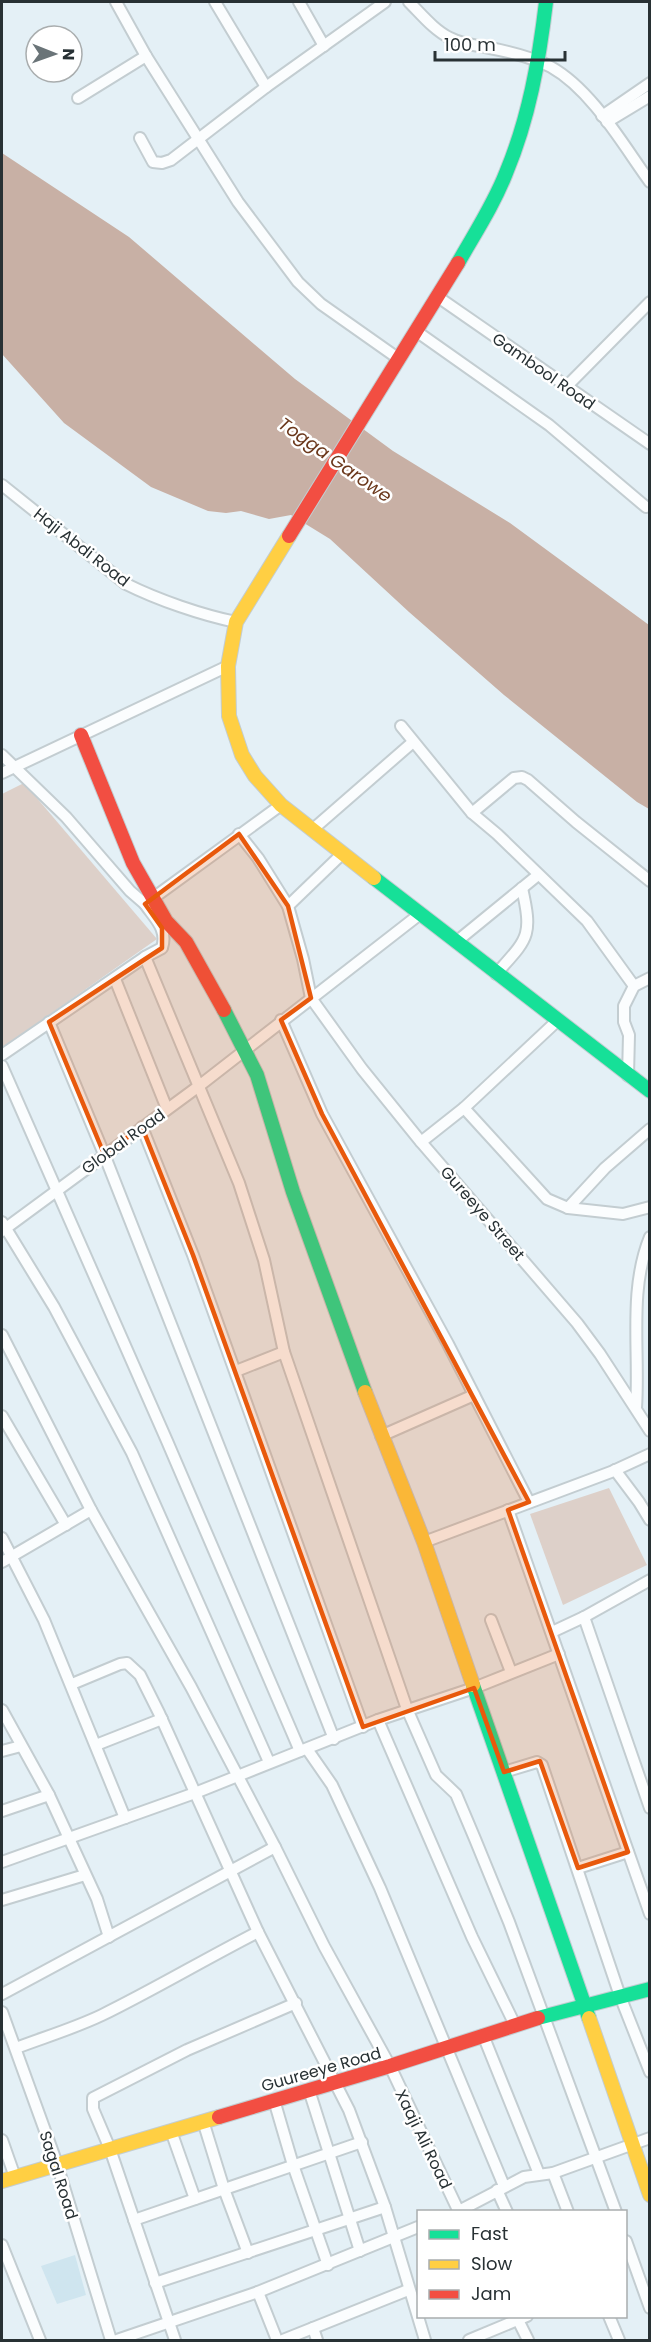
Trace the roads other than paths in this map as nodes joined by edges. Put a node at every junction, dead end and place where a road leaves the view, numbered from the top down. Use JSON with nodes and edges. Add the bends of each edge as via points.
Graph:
{"nodes":[{"id":1,"x":116,"y":2,"type":"edge"},
{"id":2,"x":214,"y":2,"type":"edge"},
{"id":3,"x":299,"y":2,"type":"edge"},
{"id":4,"x":385,"y":2,"type":"edge"},
{"id":5,"x":409,"y":2,"type":"edge"},
{"id":6,"x":546,"y":2,"type":"edge"},
{"id":7,"x":324,"y":46,"type":"junction"},
{"id":8,"x":147,"y":56,"type":"junction"},
{"id":9,"x":539,"y":62,"type":"junction"},
{"id":10,"x":650,"y":83,"type":"edge"},
{"id":11,"x":266,"y":87,"type":"junction"},
{"id":12,"x":650,"y":96,"type":"edge"},
{"id":13,"x":78,"y":99,"type":"dead end"},
{"id":14,"x":604,"y":119,"type":"junction"},
{"id":15,"x":140,"y":138,"type":"dead end"},
{"id":16,"x":198,"y":138,"type":"junction"},
{"id":17,"x":650,"y":182,"type":"edge"},
{"id":18,"x":438,"y":297,"type":"junction"},
{"id":19,"x":650,"y":302,"type":"edge"},
{"id":20,"x":416,"y":332,"type":"junction"},
{"id":21,"x":399,"y":359,"type":"junction"},
{"id":22,"x":566,"y":387,"type":"junction"},
{"id":23,"x":650,"y":444,"type":"edge"},
{"id":24,"x":4,"y":491,"type":"edge"},
{"id":25,"x":646,"y":507,"type":"dead end"},
{"id":26,"x":236,"y":622,"type":"junction"},
{"id":27,"x":228,"y":666,"type":"junction"},
{"id":28,"x":400,"y":726,"type":"dead end"},
{"id":29,"x":81,"y":735,"type":"junction"},
{"id":30,"x":413,"y":742,"type":"junction"},
{"id":31,"x":2,"y":755,"type":"edge"},
{"id":32,"x":13,"y":768,"type":"junction"},
{"id":33,"x":2,"y":773,"type":"edge"},
{"id":34,"x":281,"y":805,"type":"junction"},
{"id":35,"x":472,"y":813,"type":"junction"},
{"id":36,"x":312,"y":830,"type":"junction"},
{"id":37,"x":239,"y":834,"type":"junction"},
{"id":38,"x":342,"y":854,"type":"junction"},
{"id":39,"x":538,"y":875,"type":"junction"},
{"id":40,"x":650,"y":881,"type":"edge"},
{"id":41,"x":522,"y":888,"type":"junction"},
{"id":42,"x":149,"y":901,"type":"junction"},
{"id":43,"x":288,"y":906,"type":"junction"},
{"id":44,"x":420,"y":914,"type":"junction"},
{"id":45,"x":456,"y":942,"type":"junction"},
{"id":46,"x":145,"y":957,"type":"junction"},
{"id":47,"x":496,"y":974,"type":"junction"},
{"id":48,"x":650,"y":978,"type":"edge"},
{"id":49,"x":115,"y":979,"type":"junction"},
{"id":50,"x":634,"y":986,"type":"junction"},
{"id":51,"x":311,"y":998,"type":"junction"},
{"id":52,"x":281,"y":1020,"type":"junction"},
{"id":53,"x":557,"y":1021,"type":"junction"},
{"id":54,"x":49,"y":1022,"type":"junction"},
{"id":55,"x":245,"y":1050,"type":"junction"},
{"id":56,"x":2,"y":1055,"type":"edge"},
{"id":57,"x":2,"y":1066,"type":"edge"},
{"id":58,"x":628,"y":1076,"type":"junction"},
{"id":59,"x":198,"y":1086,"type":"junction"},
{"id":60,"x":650,"y":1091,"type":"edge"},
{"id":61,"x":464,"y":1108,"type":"junction"},
{"id":62,"x":167,"y":1109,"type":"junction"},
{"id":63,"x":142,"y":1127,"type":"junction"},
{"id":64,"x":650,"y":1129,"type":"edge"},
{"id":65,"x":421,"y":1142,"type":"junction"},
{"id":66,"x":104,"y":1154,"type":"junction"},
{"id":67,"x":57,"y":1189,"type":"junction"},
{"id":68,"x":650,"y":1208,"type":"edge"},
{"id":69,"x":568,"y":1209,"type":"junction"},
{"id":70,"x":3,"y":1228,"type":"edge"},
{"id":71,"x":650,"y":1237,"type":"edge"},
{"id":72,"x":2,"y":1335,"type":"edge"},
{"id":73,"x":284,"y":1352,"type":"junction"},
{"id":74,"x":236,"y":1371,"type":"junction"},
{"id":75,"x":474,"y":1395,"type":"junction"},
{"id":76,"x":636,"y":1408,"type":"junction"},
{"id":77,"x":2,"y":1416,"type":"edge"},
{"id":78,"x":650,"y":1431,"type":"edge"},
{"id":79,"x":381,"y":1436,"type":"junction"},
{"id":80,"x":650,"y":1454,"type":"edge"},
{"id":81,"x":615,"y":1470,"type":"junction"},
{"id":82,"x":530,"y":1502,"type":"junction"},
{"id":83,"x":91,"y":1510,"type":"junction"},
{"id":84,"x":508,"y":1510,"type":"junction"},
{"id":85,"x":650,"y":1520,"type":"edge"},
{"id":86,"x":66,"y":1525,"type":"junction"},
{"id":87,"x":2,"y":1538,"type":"edge"},
{"id":88,"x":424,"y":1542,"type":"junction"},
{"id":89,"x":12,"y":1556,"type":"junction"},
{"id":90,"x":2,"y":1562,"type":"edge"},
{"id":91,"x":648,"y":1584,"type":"edge"},
{"id":92,"x":584,"y":1617,"type":"junction"},
{"id":93,"x":491,"y":1620,"type":"dead end"},
{"id":94,"x":552,"y":1632,"type":"junction"},
{"id":95,"x":559,"y":1654,"type":"junction"},
{"id":96,"x":511,"y":1672,"type":"junction"},
{"id":97,"x":72,"y":1684,"type":"junction"},
{"id":98,"x":474,"y":1688,"type":"junction"},
{"id":99,"x":407,"y":1709,"type":"junction"},
{"id":100,"x":2,"y":1710,"type":"edge"},
{"id":101,"x":162,"y":1719,"type":"junction"},
{"id":102,"x":378,"y":1720,"type":"junction"},
{"id":103,"x":363,"y":1727,"type":"junction"},
{"id":104,"x":334,"y":1739,"type":"junction"},
{"id":105,"x":96,"y":1744,"type":"junction"},
{"id":106,"x":21,"y":1746,"type":"junction"},
{"id":107,"x":304,"y":1750,"type":"junction"},
{"id":108,"x":2,"y":1751,"type":"edge"},
{"id":109,"x":269,"y":1762,"type":"junction"},
{"id":110,"x":504,"y":1772,"type":"junction"},
{"id":111,"x":237,"y":1774,"type":"junction"},
{"id":112,"x":195,"y":1793,"type":"junction"},
{"id":113,"x":49,"y":1795,"type":"junction"},
{"id":114,"x":650,"y":1808,"type":"edge"},
{"id":115,"x":2,"y":1811,"type":"edge"},
{"id":116,"x":125,"y":1818,"type":"junction"},
{"id":117,"x":68,"y":1838,"type":"junction"},
{"id":118,"x":275,"y":1847,"type":"junction"},
{"id":119,"x":628,"y":1852,"type":"junction"},
{"id":120,"x":2,"y":1862,"type":"edge"},
{"id":121,"x":578,"y":1868,"type":"junction"},
{"id":122,"x":231,"y":1871,"type":"junction"},
{"id":123,"x":85,"y":1875,"type":"junction"},
{"id":124,"x":2,"y":1900,"type":"edge"},
{"id":125,"x":650,"y":1914,"type":"edge"},
{"id":126,"x":258,"y":1932,"type":"junction"},
{"id":127,"x":109,"y":1937,"type":"junction"},
{"id":128,"x":650,"y":1989,"type":"edge"},
{"id":129,"x":2,"y":1994,"type":"edge"},
{"id":130,"x":620,"y":1996,"type":"junction"},
{"id":131,"x":296,"y":2003,"type":"junction"},
{"id":132,"x":584,"y":2007,"type":"junction"},
{"id":133,"x":2,"y":2012,"type":"edge"},
{"id":134,"x":543,"y":2017,"type":"junction"},
{"id":135,"x":515,"y":2025,"type":"junction"},
{"id":136,"x":483,"y":2035,"type":"junction"},
{"id":137,"x":447,"y":2046,"type":"junction"},
{"id":138,"x":16,"y":2048,"type":"junction"},
{"id":139,"x":390,"y":2066,"type":"junction"},
{"id":140,"x":650,"y":2072,"type":"edge"},
{"id":141,"x":336,"y":2082,"type":"junction"},
{"id":142,"x":309,"y":2090,"type":"junction"},
{"id":143,"x":274,"y":2100,"type":"junction"},
{"id":144,"x":203,"y":2121,"type":"junction"},
{"id":145,"x":171,"y":2131,"type":"junction"},
{"id":146,"x":650,"y":2138,"type":"edge"},
{"id":147,"x":2,"y":2140,"type":"edge"},
{"id":148,"x":362,"y":2142,"type":"junction"},
{"id":149,"x":632,"y":2145,"type":"junction"},
{"id":150,"x":110,"y":2149,"type":"junction"},
{"id":151,"x":329,"y":2153,"type":"junction"},
{"id":152,"x":597,"y":2157,"type":"junction"},
{"id":153,"x":56,"y":2164,"type":"junction"},
{"id":154,"x":293,"y":2165,"type":"junction"},
{"id":155,"x":553,"y":2173,"type":"junction"},
{"id":156,"x":539,"y":2174,"type":"junction"},
{"id":157,"x":8,"y":2179,"type":"edge"},
{"id":158,"x":501,"y":2188,"type":"junction"},
{"id":159,"x":224,"y":2189,"type":"junction"},
{"id":160,"x":650,"y":2195,"type":"edge"},
{"id":161,"x":195,"y":2199,"type":"junction"},
{"id":162,"x":385,"y":2207,"type":"junction"},
{"id":163,"x":458,"y":2210,"type":"edge"},
{"id":164,"x":460,"y":2210,"type":"edge"},
{"id":165,"x":507,"y":2210,"type":"edge"},
{"id":166,"x":568,"y":2210,"type":"edge"},
{"id":167,"x":616,"y":2210,"type":"edge"},
{"id":168,"x":134,"y":2220,"type":"junction"},
{"id":169,"x":351,"y":2220,"type":"junction"},
{"id":170,"x":417,"y":2227,"type":"edge"},
{"id":171,"x":317,"y":2231,"type":"junction"},
{"id":172,"x":393,"y":2237,"type":"junction"},
{"id":173,"x":2,"y":2244,"type":"edge"},
{"id":174,"x":627,"y":2244,"type":"edge"},
{"id":175,"x":360,"y":2251,"type":"junction"},
{"id":176,"x":248,"y":2253,"type":"junction"},
{"id":177,"x":328,"y":2265,"type":"junction"},
{"id":178,"x":636,"y":2273,"type":"junction"},
{"id":179,"x":627,"y":2277,"type":"edge"},
{"id":180,"x":155,"y":2283,"type":"junction"},
{"id":181,"x":408,"y":2290,"type":"junction"},
{"id":182,"x":258,"y":2292,"type":"junction"},
{"id":183,"x":650,"y":2308,"type":"edge"},
{"id":184,"x":417,"y":2316,"type":"edge"},
{"id":185,"x":418,"y":2318,"type":"edge"},
{"id":186,"x":520,"y":2318,"type":"edge"},
{"id":187,"x":610,"y":2318,"type":"edge"},
{"id":188,"x":169,"y":2321,"type":"junction"},
{"id":189,"x":313,"y":2328,"type":"junction"},
{"id":190,"x":39,"y":2340,"type":"edge"},
{"id":191,"x":111,"y":2340,"type":"edge"},
{"id":192,"x":117,"y":2340,"type":"edge"},
{"id":193,"x":175,"y":2340,"type":"edge"},
{"id":194,"x":277,"y":2340,"type":"edge"},
{"id":195,"x":283,"y":2340,"type":"edge"},
{"id":196,"x":317,"y":2340,"type":"edge"},
{"id":197,"x":425,"y":2340,"type":"edge"},
{"id":198,"x":469,"y":2340,"type":"edge"},
{"id":199,"x":528,"y":2340,"type":"edge"},
{"id":200,"x":619,"y":2340,"type":"edge"}],
"edges":[{"from":1,"to":8,"type":"street"},
{"from":2,"to":11,"type":"street"},
{"from":3,"to":7,"type":"street"},
{"from":4,"to":7,"type":"street"},
{"from":5,"to":9,"type":"street","via":[[450,38]]},
{"from":6,"to":9,"type":"street"},
{"from":7,"to":11,"type":"street"},
{"from":8,"to":13,"type":"street"},
{"from":8,"to":16,"type":"street"},
{"from":9,"to":14,"type":"street","via":[[561,74]]},
{"from":9,"to":18,"type":"street","via":[[526,117],[506,174]]},
{"from":10,"to":14,"type":"street"},
{"from":11,"to":16,"type":"street"},
{"from":12,"to":14,"type":"street"},
{"from":14,"to":17,"type":"street"},
{"from":15,"to":16,"type":"street","via":[[153,162],[162,163]]},
{"from":16,"to":21,"type":"street","via":[[238,202],[298,282],[321,304]]},
{"from":18,"to":20,"type":"street"},
{"from":18,"to":22,"type":"street","name":"Gambool Road"},
{"from":19,"to":22,"type":"street"},
{"from":20,"to":21,"type":"street"},
{"from":20,"to":25,"type":"street","via":[[549,425]]},
{"from":21,"to":26,"type":"street"},
{"from":22,"to":23,"type":"street","name":"Gambool Road"},
{"from":24,"to":26,"type":"street","name":"Haji Abdi Road","via":[[126,584]]},
{"from":26,"to":27,"type":"street"},
{"from":27,"to":29,"type":"street"},
{"from":27,"to":34,"type":"street","via":[[234,736],[255,776]]},
{"from":28,"to":30,"type":"street"},
{"from":29,"to":32,"type":"street"},
{"from":29,"to":42,"type":"street"},
{"from":30,"to":35,"type":"street"},
{"from":30,"to":36,"type":"street"},
{"from":31,"to":32,"type":"street"},
{"from":32,"to":33,"type":"street"},
{"from":32,"to":42,"type":"street","via":[[66,817],[130,891]]},
{"from":34,"to":36,"type":"street"},
{"from":34,"to":37,"type":"street"},
{"from":35,"to":39,"type":"street"},
{"from":35,"to":40,"type":"street","via":[[514,778],[522,777]]},
{"from":36,"to":38,"type":"street"},
{"from":37,"to":42,"type":"street"},
{"from":37,"to":43,"type":"street"},
{"from":38,"to":43,"type":"street"},
{"from":38,"to":44,"type":"street"},
{"from":39,"to":41,"type":"street"},
{"from":39,"to":50,"type":"street","via":[[587,921]]},
{"from":41,"to":45,"type":"street"},
{"from":41,"to":47,"type":"street","via":[[528,931],[523,944]]},
{"from":42,"to":46,"type":"street","via":[[165,938],[162,948]]},
{"from":42,"to":55,"type":"street","via":[[186,942]]},
{"from":43,"to":51,"type":"street"},
{"from":44,"to":45,"type":"street"},
{"from":44,"to":51,"type":"street","name":"Global Road"},
{"from":45,"to":47,"type":"street"},
{"from":46,"to":49,"type":"street"},
{"from":46,"to":59,"type":"street"},
{"from":47,"to":53,"type":"street"},
{"from":48,"to":50,"type":"street"},
{"from":49,"to":54,"type":"street"},
{"from":49,"to":62,"type":"street"},
{"from":50,"to":58,"type":"street","via":[[623,1013],[629,1035]]},
{"from":51,"to":52,"type":"street","name":"Global Road"},
{"from":51,"to":65,"type":"street","name":"Gureeye Street"},
{"from":52,"to":55,"type":"street","name":"Global Road"},
{"from":52,"to":75,"type":"street","via":[[322,1114]]},
{"from":53,"to":58,"type":"street"},
{"from":53,"to":61,"type":"street"},
{"from":54,"to":56,"type":"street"},
{"from":54,"to":66,"type":"street"},
{"from":55,"to":59,"type":"street","name":"Global Road"},
{"from":55,"to":79,"type":"street","via":[[257,1075],[293,1191]]},
{"from":57,"to":67,"type":"street"},
{"from":58,"to":60,"type":"street"},
{"from":59,"to":62,"type":"street","name":"Global Road"},
{"from":59,"to":73,"type":"street","via":[[239,1183],[264,1260]]},
{"from":61,"to":65,"type":"street"},
{"from":61,"to":69,"type":"street","via":[[547,1199]]},
{"from":62,"to":63,"type":"street","name":"Global Road"},
{"from":63,"to":66,"type":"street","name":"Global Road"},
{"from":63,"to":74,"type":"street"},
{"from":64,"to":69,"type":"street","via":[[605,1168]]},
{"from":65,"to":76,"type":"street","name":"Gureeye Street","via":[[577,1323]]},
{"from":66,"to":67,"type":"street","name":"Global Road"},
{"from":66,"to":104,"type":"street"},
{"from":67,"to":70,"type":"street","name":"Global Road"},
{"from":67,"to":107,"type":"street"},
{"from":68,"to":69,"type":"street","via":[[623,1214]]},
{"from":70,"to":109,"type":"street","via":[[54,1307],[132,1453]]},
{"from":71,"to":76,"type":"street","via":[[638,1280]]},
{"from":72,"to":83,"type":"street","name":"Xaaji Ali Road"},
{"from":73,"to":74,"type":"street"},
{"from":73,"to":99,"type":"street"},
{"from":74,"to":103,"type":"street"},
{"from":75,"to":79,"type":"street"},
{"from":75,"to":82,"type":"street"},
{"from":76,"to":78,"type":"street","name":"Gureeye Street"},
{"from":77,"to":86,"type":"street"},
{"from":79,"to":88,"type":"street"},
{"from":80,"to":81,"type":"street"},
{"from":81,"to":82,"type":"street"},
{"from":81,"to":85,"type":"street"},
{"from":82,"to":84,"type":"street"},
{"from":83,"to":86,"type":"street"},
{"from":83,"to":111,"type":"street","name":"Xaaji Ali Road"},
{"from":84,"to":88,"type":"street"},
{"from":84,"to":94,"type":"street"},
{"from":86,"to":89,"type":"street"},
{"from":87,"to":89,"type":"street"},
{"from":88,"to":98,"type":"street"},
{"from":89,"to":90,"type":"street"},
{"from":89,"to":97,"type":"street"},
{"from":91,"to":92,"type":"street"},
{"from":92,"to":94,"type":"street"},
{"from":92,"to":114,"type":"street"},
{"from":93,"to":96,"type":"street"},
{"from":94,"to":95,"type":"street"},
{"from":95,"to":96,"type":"street"},
{"from":95,"to":119,"type":"street"},
{"from":96,"to":98,"type":"street"},
{"from":97,"to":101,"type":"street","via":[[127,1663],[140,1675]]},
{"from":97,"to":105,"type":"street"},
{"from":98,"to":99,"type":"street"},
{"from":98,"to":110,"type":"street"},
{"from":99,"to":102,"type":"street"},
{"from":99,"to":134,"type":"street","via":[[436,1774],[456,1794]]},
{"from":100,"to":106,"type":"street"},
{"from":101,"to":105,"type":"street"},
{"from":101,"to":112,"type":"street"},
{"from":102,"to":103,"type":"street"},
{"from":102,"to":135,"type":"street","via":[[472,1937]]},
{"from":103,"to":104,"type":"street"},
{"from":104,"to":107,"type":"street"},
{"from":105,"to":116,"type":"street"},
{"from":106,"to":108,"type":"street"},
{"from":106,"to":113,"type":"street"},
{"from":107,"to":109,"type":"street"},
{"from":107,"to":137,"type":"street","via":[[332,1785]]},
{"from":109,"to":111,"type":"street"},
{"from":110,"to":121,"type":"street","via":[[537,1762],[542,1765]]},
{"from":110,"to":132,"type":"street"},
{"from":111,"to":112,"type":"street"},
{"from":111,"to":118,"type":"street","name":"Xaaji Ali Road"},
{"from":112,"to":116,"type":"street"},
{"from":112,"to":122,"type":"street"},
{"from":113,"to":115,"type":"street"},
{"from":113,"to":117,"type":"street"},
{"from":116,"to":117,"type":"street"},
{"from":117,"to":120,"type":"street"},
{"from":117,"to":123,"type":"street"},
{"from":118,"to":122,"type":"street"},
{"from":118,"to":139,"type":"street","name":"Xaaji Ali Road"},
{"from":119,"to":121,"type":"street"},
{"from":119,"to":125,"type":"street"},
{"from":121,"to":130,"type":"street"},
{"from":122,"to":126,"type":"street"},
{"from":122,"to":127,"type":"street"},
{"from":123,"to":124,"type":"street"},
{"from":123,"to":127,"type":"street"},
{"from":126,"to":131,"type":"street"},
{"from":126,"to":138,"type":"street","via":[[100,2016]]},
{"from":127,"to":129,"type":"street"},
{"from":128,"to":130,"type":"street","name":"Guureeye Road"},
{"from":130,"to":132,"type":"street","name":"Guureeye Road"},
{"from":130,"to":140,"type":"street"},
{"from":131,"to":141,"type":"street"},
{"from":131,"to":150,"type":"street","via":[[187,2050],[93,2098],[93,2109]]},
{"from":132,"to":134,"type":"street","name":"Guureeye Road"},
{"from":132,"to":149,"type":"street"},
{"from":133,"to":138,"type":"street","name":"Sagal Road"},
{"from":134,"to":135,"type":"street","name":"Guureeye Road"},
{"from":134,"to":152,"type":"street"},
{"from":135,"to":136,"type":"street","name":"Guureeye Road"},
{"from":136,"to":137,"type":"street","name":"Guureeye Road"},
{"from":136,"to":156,"type":"street"},
{"from":137,"to":139,"type":"street","name":"Guureeye Road"},
{"from":137,"to":158,"type":"street"},
{"from":138,"to":153,"type":"street","name":"Sagal Road"},
{"from":139,"to":141,"type":"street","name":"Guureeye Road"},
{"from":139,"to":163,"type":"street","name":"Xaaji Ali Road"},
{"from":141,"to":142,"type":"street","name":"Guureeye Road"},
{"from":141,"to":148,"type":"street"},
{"from":142,"to":143,"type":"street","name":"Guureeye Road"},
{"from":142,"to":151,"type":"street"},
{"from":143,"to":144,"type":"street","name":"Guureeye Road"},
{"from":143,"to":154,"type":"street"},
{"from":144,"to":145,"type":"street","name":"Guureeye Road"},
{"from":144,"to":159,"type":"street"},
{"from":145,"to":150,"type":"street","name":"Guureeye Road"},
{"from":145,"to":161,"type":"street"},
{"from":146,"to":149,"type":"street"},
{"from":147,"to":157,"type":"street"},
{"from":148,"to":151,"type":"street"},
{"from":148,"to":162,"type":"street"},
{"from":149,"to":152,"type":"street"},
{"from":149,"to":160,"type":"street"},
{"from":150,"to":153,"type":"street","name":"Guureeye Road"},
{"from":150,"to":168,"type":"street"},
{"from":151,"to":154,"type":"street"},
{"from":151,"to":169,"type":"street"},
{"from":152,"to":155,"type":"street"},
{"from":152,"to":167,"type":"street"},
{"from":153,"to":157,"type":"street","name":"Guureeye Road"},
{"from":153,"to":191,"type":"street","name":"Sagal Road"},
{"from":154,"to":159,"type":"street"},
{"from":154,"to":171,"type":"street"},
{"from":155,"to":156,"type":"street"},
{"from":155,"to":166,"type":"street"},
{"from":156,"to":158,"type":"street"},
{"from":158,"to":164,"type":"street"},
{"from":158,"to":165,"type":"street"},
{"from":159,"to":161,"type":"street"},
{"from":159,"to":176,"type":"street"},
{"from":161,"to":168,"type":"street"},
{"from":162,"to":169,"type":"street"},
{"from":162,"to":172,"type":"street"},
{"from":168,"to":180,"type":"street"},
{"from":169,"to":171,"type":"street"},
{"from":169,"to":175,"type":"street"},
{"from":170,"to":172,"type":"street"},
{"from":171,"to":176,"type":"street"},
{"from":171,"to":177,"type":"street"},
{"from":172,"to":175,"type":"street"},
{"from":172,"to":181,"type":"street"},
{"from":173,"to":190,"type":"street"},
{"from":174,"to":178,"type":"street"},
{"from":175,"to":177,"type":"street"},
{"from":176,"to":180,"type":"street"},
{"from":177,"to":182,"type":"street"},
{"from":178,"to":179,"type":"street"},
{"from":178,"to":183,"type":"street"},
{"from":180,"to":188,"type":"street"},
{"from":181,"to":184,"type":"street"},
{"from":181,"to":189,"type":"street"},
{"from":182,"to":188,"type":"street"},
{"from":182,"to":194,"type":"street"},
{"from":185,"to":197,"type":"street"},
{"from":186,"to":198,"type":"street"},
{"from":186,"to":199,"type":"street"},
{"from":187,"to":200,"type":"street"},
{"from":188,"to":192,"type":"street"},
{"from":188,"to":193,"type":"street"},
{"from":189,"to":195,"type":"street"},
{"from":189,"to":196,"type":"street"}]}
